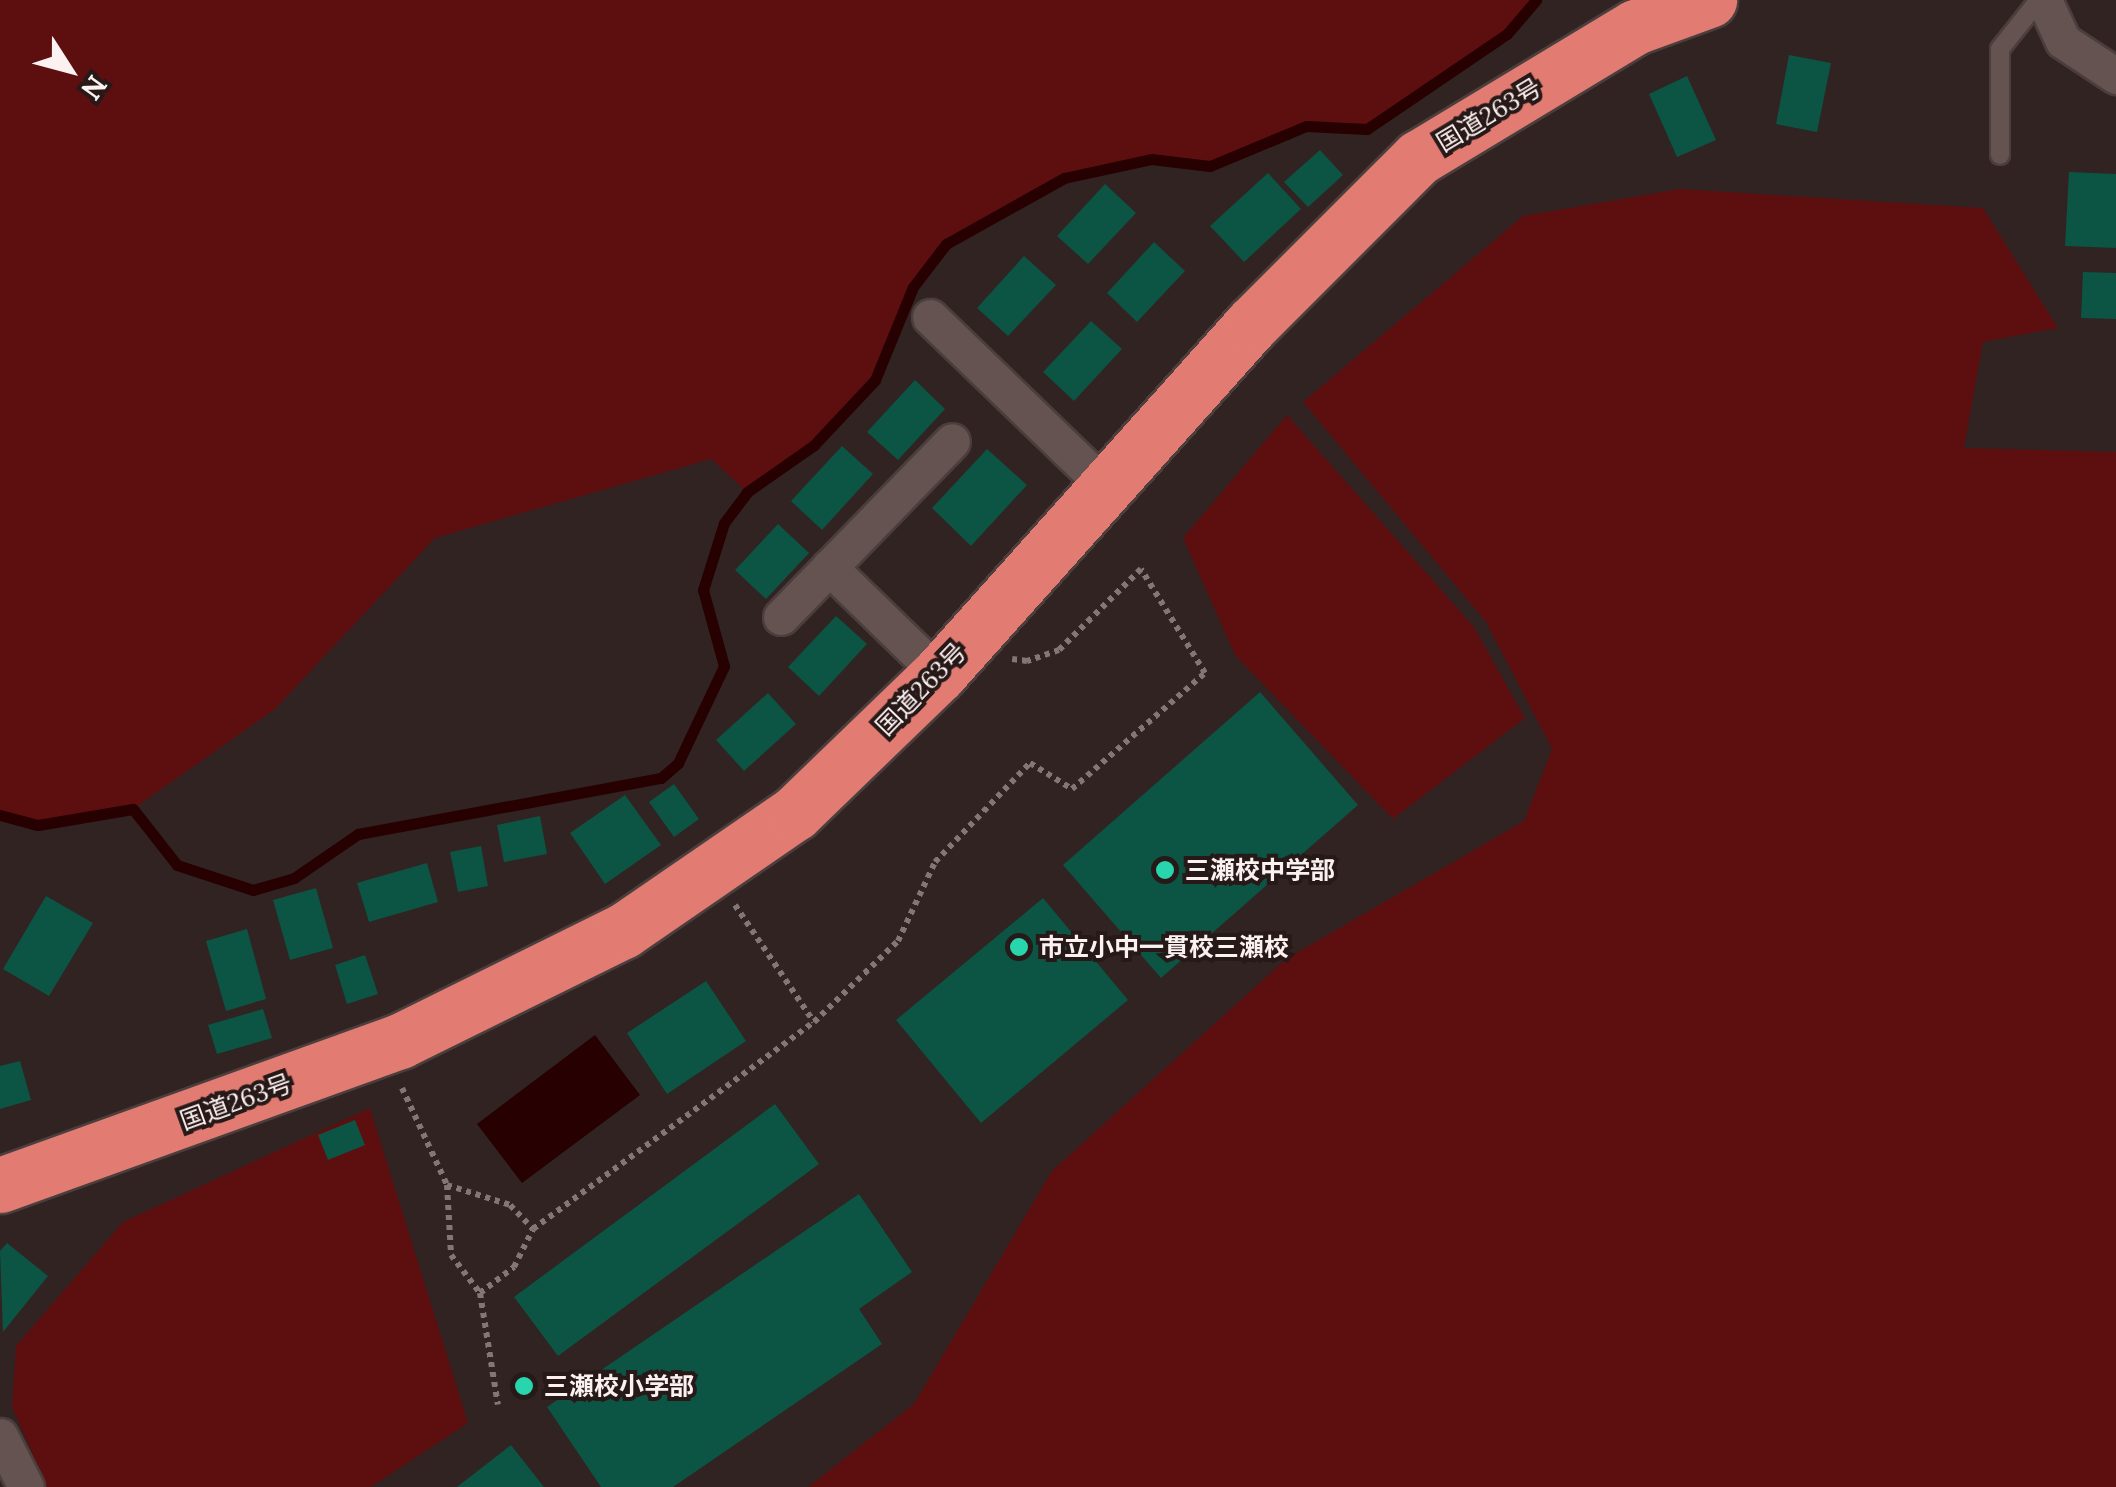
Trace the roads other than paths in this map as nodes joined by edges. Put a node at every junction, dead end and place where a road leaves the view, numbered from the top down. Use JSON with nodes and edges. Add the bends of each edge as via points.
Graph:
{"nodes":[{"id":1,"x":1709,"y":0,"type":"edge"},
{"id":2,"x":2042,"y":0,"type":"edge"},
{"id":3,"x":1632,"y":14,"type":"edge"},
{"id":4,"x":2116,"y":76,"type":"edge"},
{"id":5,"x":2000,"y":156,"type":"dead end"},
{"id":6,"x":930,"y":317,"type":"dead end"},
{"id":7,"x":952,"y":442,"type":"dead end"},
{"id":8,"x":1106,"y":487,"type":"junction"},
{"id":9,"x":829,"y":567,"type":"junction"},
{"id":10,"x":781,"y":617,"type":"dead end"},
{"id":11,"x":956,"y":655,"type":"junction"},
{"id":12,"x":0,"y":1185,"type":"edge"},
{"id":13,"x":0,"y":1436,"type":"edge"},
{"id":14,"x":26,"y":1487,"type":"edge"}],
"edges":[{"from":1,"to":3,"type":"highway","name":"国道263号"},
{"from":2,"to":4,"type":"street","via":[[2064,41]]},
{"from":2,"to":5,"type":"lane","via":[[2000,49]]},
{"from":3,"to":8,"type":"highway","name":"国道263号","via":[[1418,158],[1252,324]]},
{"from":6,"to":8,"type":"street"},
{"from":7,"to":9,"type":"street"},
{"from":8,"to":11,"type":"highway","name":"国道263号"},
{"from":9,"to":10,"type":"street"},
{"from":9,"to":11,"type":"street"},
{"from":11,"to":12,"type":"highway","name":"国道263号","via":[[795,813],[623,931],[400,1042]]},
{"from":13,"to":14,"type":"street"}]}
